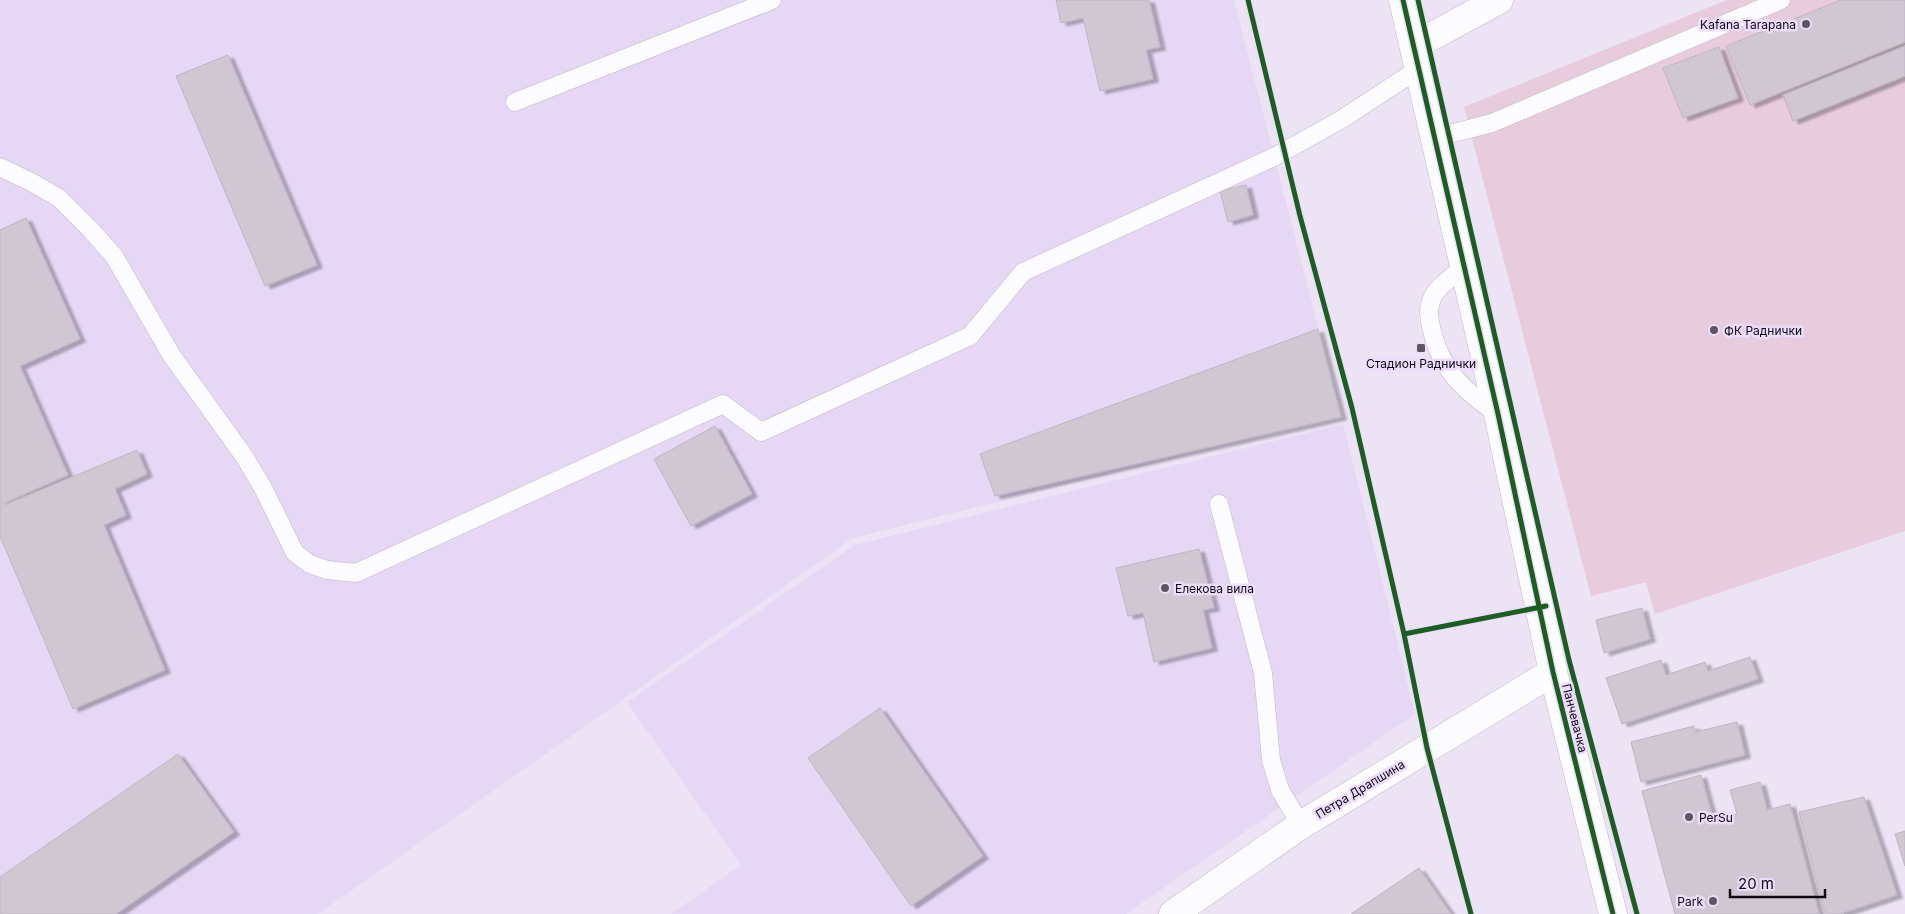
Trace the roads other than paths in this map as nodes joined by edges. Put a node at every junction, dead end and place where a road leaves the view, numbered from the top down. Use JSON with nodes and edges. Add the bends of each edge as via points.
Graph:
{"nodes":[{"id":1,"x":772,"y":0,"type":"edge"},
{"id":2,"x":1403,"y":0,"type":"edge"},
{"id":3,"x":1499,"y":0,"type":"edge"},
{"id":4,"x":1781,"y":0,"type":"edge"},
{"id":5,"x":1417,"y":57,"type":"junction"},
{"id":6,"x":515,"y":102,"type":"dead end"},
{"id":7,"x":1434,"y":138,"type":"junction"},
{"id":8,"x":0,"y":167,"type":"edge"},
{"id":9,"x":1463,"y":268,"type":"junction"},
{"id":10,"x":1498,"y":414,"type":"junction"},
{"id":11,"x":1219,"y":504,"type":"dead end"},
{"id":12,"x":1553,"y":672,"type":"junction"},
{"id":13,"x":1301,"y":825,"type":"junction"},
{"id":14,"x":1174,"y":914,"type":"edge"},
{"id":15,"x":1613,"y":914,"type":"edge"}],
"edges":[{"from":1,"to":6,"type":"lane"},
{"from":2,"to":5,"type":"street","name":"Панчевачка"},
{"from":3,"to":5,"type":"street"},
{"from":4,"to":7,"type":"lane","via":[[1492,123]]},
{"from":5,"to":7,"type":"street","name":"Панчевачка"},
{"from":5,"to":8,"type":"lane","via":[[1342,119],[1274,157],[1023,272],[970,336],[761,432],[723,404],[356,573],[327,570],[310,564],[295,553],[244,456],[172,356],[114,256],[59,198]]},
{"from":7,"to":9,"type":"street","name":"Панчевачка"},
{"from":9,"to":10,"type":"street","name":"Панчевачка"},
{"from":9,"to":10,"type":"lane","via":[[1437,290],[1431,300],[1428,313],[1433,335],[1451,375],[1474,398]]},
{"from":10,"to":12,"type":"street","name":"Панчевачка"},
{"from":11,"to":13,"type":"lane","via":[[1263,674],[1271,760],[1280,790]]},
{"from":12,"to":13,"type":"street","name":"Петра Драпшина"},
{"from":12,"to":15,"type":"street","name":"Панчевачка"},
{"from":13,"to":14,"type":"street","name":"Петра Драпшина"}]}
